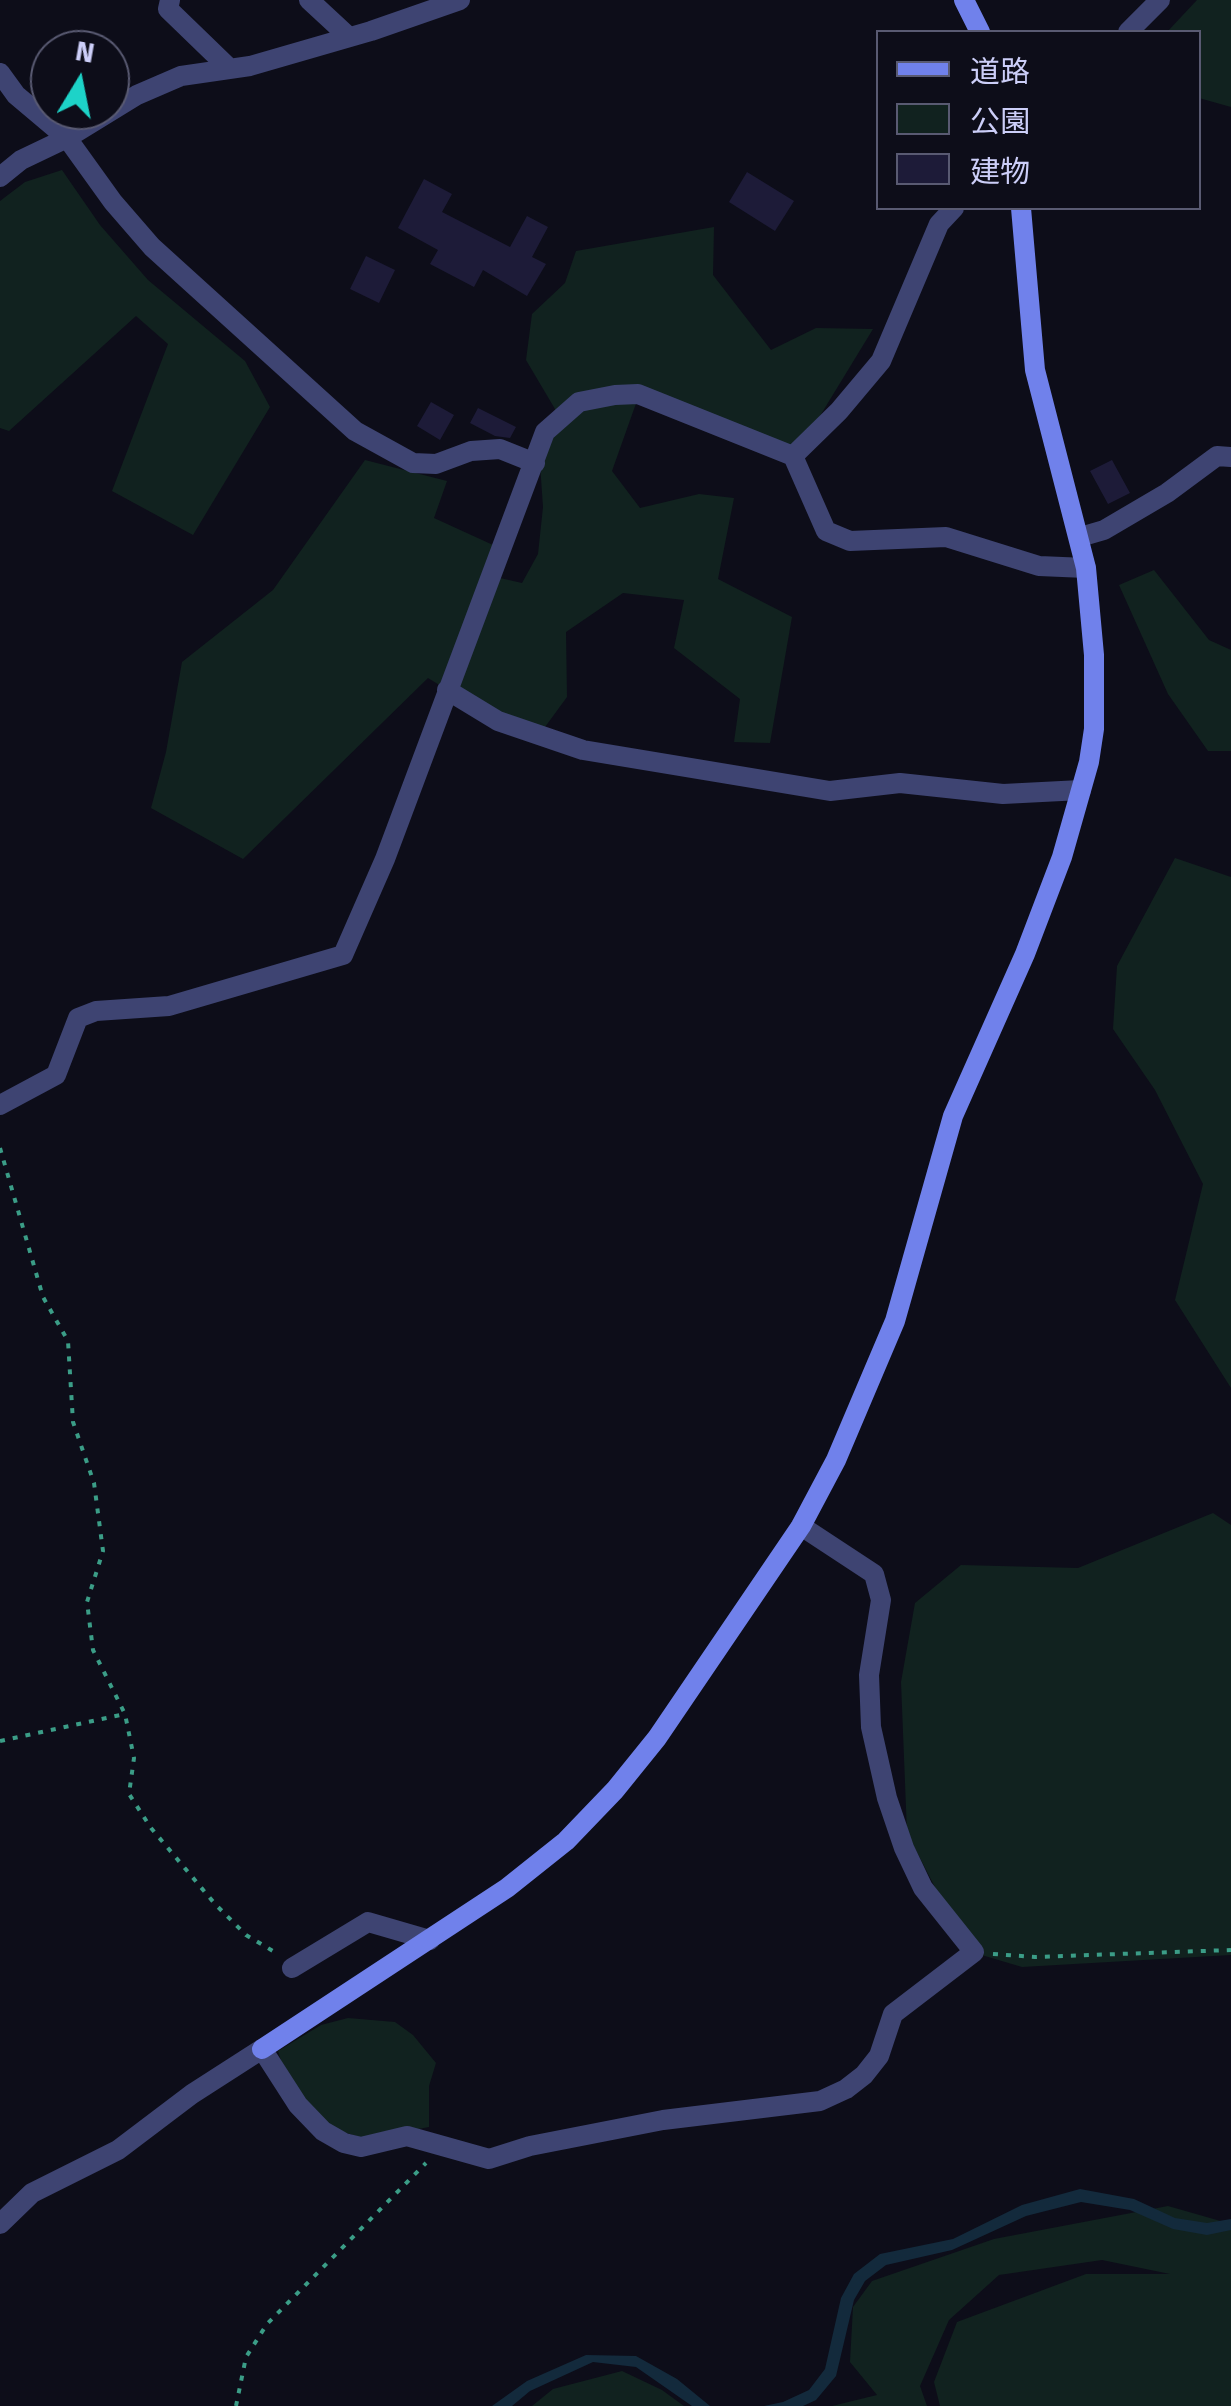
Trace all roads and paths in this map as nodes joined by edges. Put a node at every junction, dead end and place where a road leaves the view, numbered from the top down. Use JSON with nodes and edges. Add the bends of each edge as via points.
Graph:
{"nodes":[{"id":1,"x":170,"y":0,"type":"edge"},
{"id":2,"x":309,"y":0,"type":"edge"},
{"id":3,"x":460,"y":0,"type":"edge"},
{"id":4,"x":964,"y":0,"type":"edge"},
{"id":5,"x":1160,"y":0,"type":"edge"},
{"id":6,"x":979,"y":30,"type":"edge"},
{"id":7,"x":1130,"y":30,"type":"edge"},
{"id":8,"x":349,"y":37,"type":"junction"},
{"id":9,"x":230,"y":68,"type":"junction"},
{"id":10,"x":0,"y":73,"type":"edge"},
{"id":11,"x":67,"y":138,"type":"junction"},
{"id":12,"x":0,"y":177,"type":"edge"},
{"id":13,"x":952,"y":210,"type":"edge"},
{"id":14,"x":1021,"y":210,"type":"edge"},
{"id":15,"x":793,"y":456,"type":"junction"},
{"id":16,"x":1231,"y":456,"type":"edge"},
{"id":17,"x":535,"y":463,"type":"junction"},
{"id":18,"x":1080,"y":536,"type":"junction"},
{"id":19,"x":1086,"y":568,"type":"junction"},
{"id":20,"x":447,"y":690,"type":"junction"},
{"id":21,"x":1082,"y":790,"type":"junction"},
{"id":22,"x":0,"y":1105,"type":"edge"},
{"id":23,"x":0,"y":1148,"type":"edge"},
{"id":24,"x":802,"y":1526,"type":"junction"},
{"id":25,"x":125,"y":1714,"type":"junction"},
{"id":26,"x":0,"y":1741,"type":"edge"},
{"id":27,"x":430,"y":1940,"type":"junction"},
{"id":28,"x":1231,"y":1950,"type":"edge"},
{"id":29,"x":974,"y":1952,"type":"junction"},
{"id":30,"x":292,"y":1968,"type":"joint"},
{"id":31,"x":262,"y":2049,"type":"junction"},
{"id":32,"x":443,"y":2146,"type":"junction"},
{"id":33,"x":0,"y":2224,"type":"edge"},
{"id":34,"x":236,"y":2406,"type":"edge"}],
"edges":[{"from":1,"to":9,"type":"street","via":[[168,10]]},
{"from":2,"to":8,"type":"street"},
{"from":3,"to":8,"type":"street"},
{"from":4,"to":6,"type":"street"},
{"from":5,"to":7,"type":"street"},
{"from":8,"to":9,"type":"street"},
{"from":9,"to":11,"type":"street","via":[[181,76],[137,94]]},
{"from":10,"to":11,"type":"street"},
{"from":11,"to":12,"type":"street"},
{"from":11,"to":17,"type":"street","via":[[152,247],[355,430],[413,463],[500,449]]},
{"from":13,"to":15,"type":"street","via":[[939,224],[881,361]]},
{"from":14,"to":18,"type":"street","via":[[1035,370]]},
{"from":15,"to":17,"type":"street","via":[[638,394],[616,394],[579,402],[545,432]]},
{"from":15,"to":19,"type":"street","via":[[826,530],[850,541],[946,538],[1039,566]]},
{"from":16,"to":18,"type":"street","via":[[1217,456],[1136,512]]},
{"from":17,"to":20,"type":"street"},
{"from":18,"to":19,"type":"street"},
{"from":19,"to":21,"type":"street","via":[[1095,704]]},
{"from":20,"to":21,"type":"street","via":[[498,721],[584,750],[830,791],[900,784],[1003,794]]},
{"from":20,"to":22,"type":"street","via":[[343,955],[169,1006],[78,1018],[56,1075]]},
{"from":21,"to":24,"type":"street","via":[[1045,904],[953,1116],[895,1320]]},
{"from":23,"to":25,"type":"path","via":[[43,1297],[68,1341],[74,1422],[94,1483],[102,1551],[86,1602],[93,1650]]},
{"from":24,"to":27,"type":"street","via":[[615,1790],[566,1841]]},
{"from":24,"to":29,"type":"street","via":[[874,1574],[881,1600],[869,1675],[870,1727],[887,1798],[923,1888]]},
{"from":25,"to":26,"type":"path"},
{"from":25,"to":30,"type":"path","via":[[134,1758],[130,1794],[151,1828],[214,1904]]},
{"from":27,"to":30,"type":"street","via":[[368,1922]]},
{"from":27,"to":31,"type":"street"},
{"from":28,"to":29,"type":"path","via":[[1035,1957]]},
{"from":29,"to":32,"type":"street","via":[[893,2014],[879,2056],[864,2076],[820,2101],[663,2120],[489,2159]]},
{"from":31,"to":32,"type":"street","via":[[298,2105],[344,2143],[407,2136]]},
{"from":31,"to":33,"type":"street","via":[[118,2150],[32,2193]]},
{"from":32,"to":34,"type":"path","via":[[266,2324],[246,2357]]}]}
